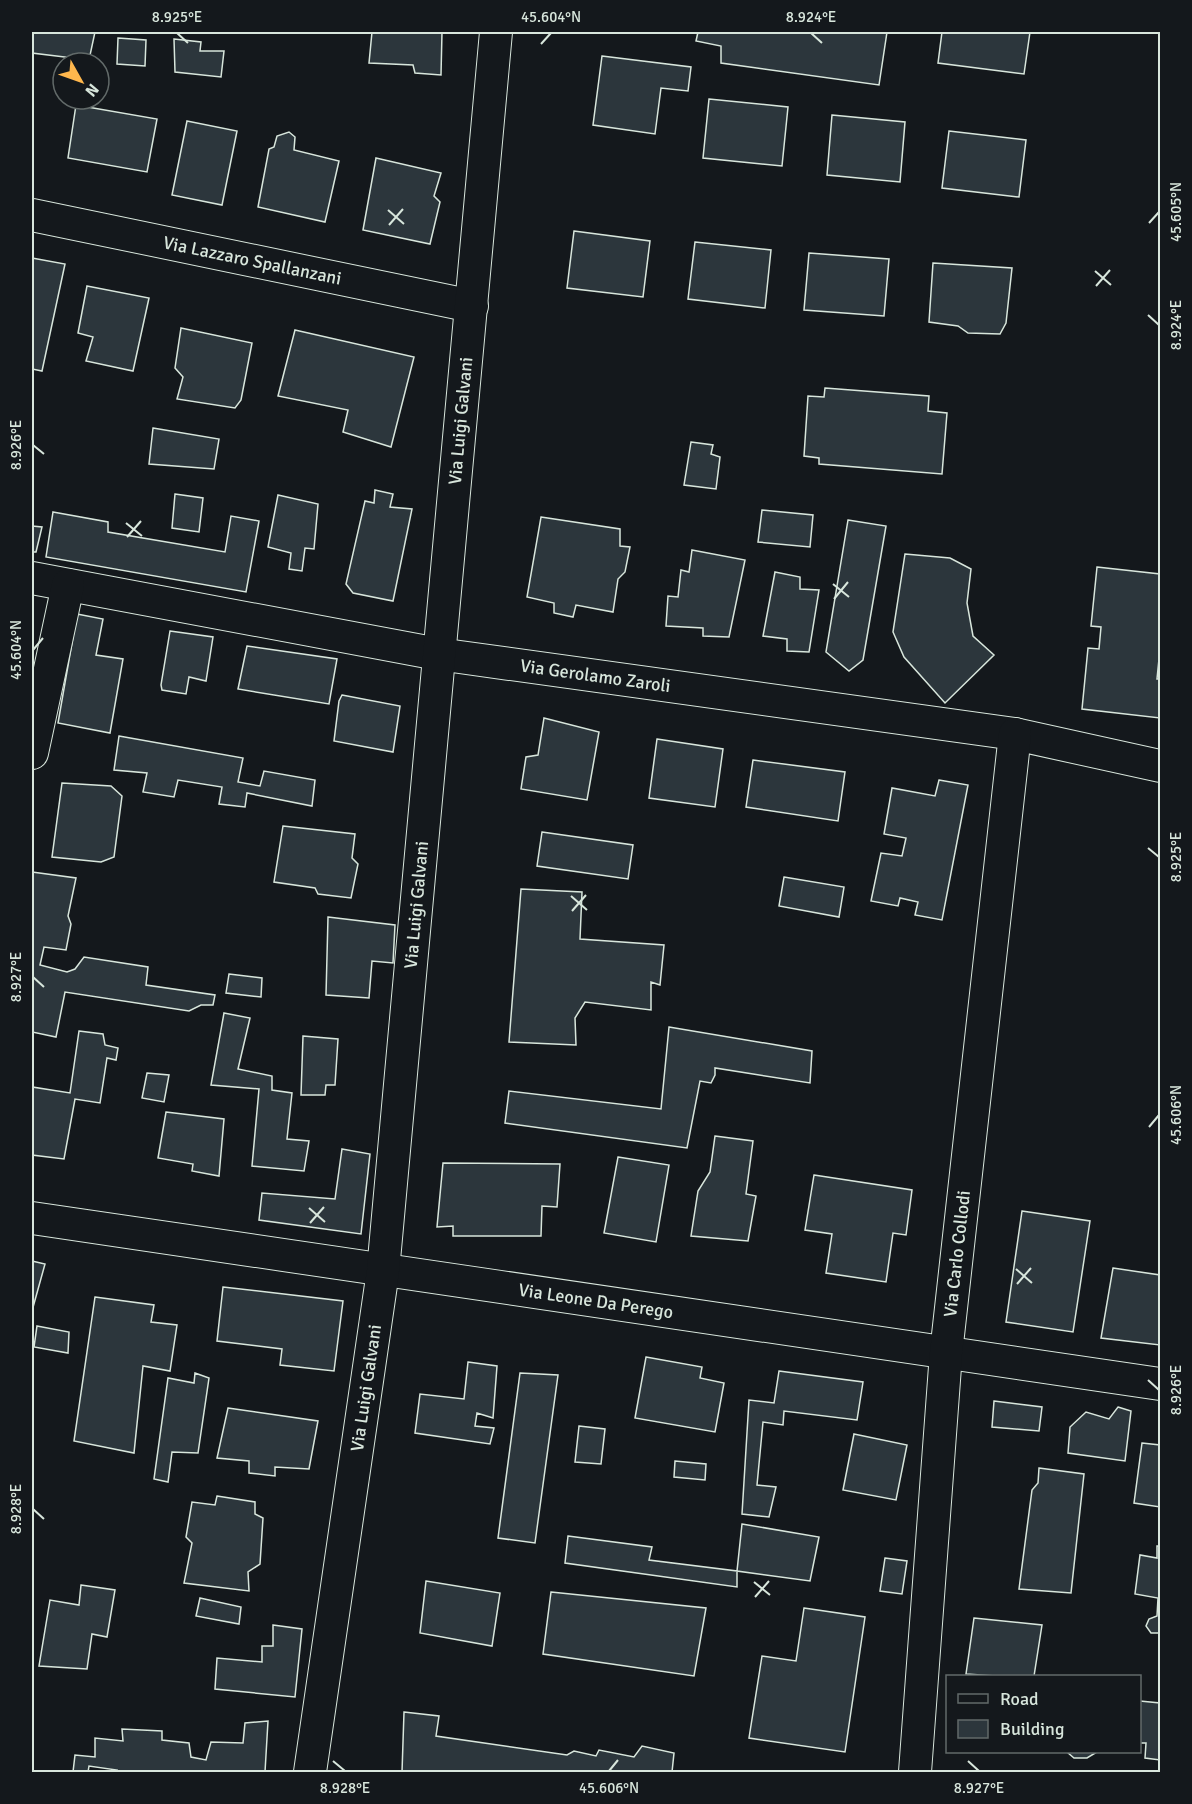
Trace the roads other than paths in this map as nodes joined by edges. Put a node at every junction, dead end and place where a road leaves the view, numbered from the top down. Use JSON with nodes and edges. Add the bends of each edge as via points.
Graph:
{"nodes":[{"id":1,"x":496,"y":32,"type":"edge"},
{"id":2,"x":32,"y":215,"type":"edge"},
{"id":3,"x":472,"y":306,"type":"junction"},
{"id":4,"x":32,"y":578,"type":"edge"},
{"id":5,"x":68,"y":585,"type":"junction"},
{"id":6,"x":438,"y":654,"type":"junction"},
{"id":7,"x":1015,"y":734,"type":"junction"},
{"id":8,"x":32,"y":753,"type":"edge"},
{"id":9,"x":1161,"y":766,"type":"edge"},
{"id":10,"x":32,"y":1218,"type":"edge"},
{"id":11,"x":383,"y":1271,"type":"junction"},
{"id":12,"x":946,"y":1353,"type":"junction"},
{"id":13,"x":1161,"y":1384,"type":"edge"},
{"id":14,"x":920,"y":1772,"type":"edge"},
{"id":15,"x":310,"y":1773,"type":"edge"}],
"edges":[{"from":1,"to":3,"type":"street","name":"Via Luigi Galvani"},
{"from":2,"to":3,"type":"street","name":"Via Lazzaro Spallanzani"},
{"from":3,"to":6,"type":"street","name":"Via Luigi Galvani"},
{"from":4,"to":5,"type":"street","name":"Via Gerolamo Zaroli"},
{"from":5,"to":6,"type":"street","name":"Via Gerolamo Zaroli"},
{"from":5,"to":8,"type":"street"},
{"from":6,"to":7,"type":"street","name":"Via Gerolamo Zaroli"},
{"from":6,"to":11,"type":"street","name":"Via Luigi Galvani"},
{"from":7,"to":9,"type":"street","name":"Via Gerolamo Zaroli"},
{"from":7,"to":12,"type":"street","name":"Via Carlo Collodi"},
{"from":10,"to":11,"type":"street","name":"Via Leone Da Perego"},
{"from":11,"to":12,"type":"street","name":"Via Leone Da Perego"},
{"from":11,"to":15,"type":"street","name":"Via Luigi Galvani"},
{"from":12,"to":13,"type":"street","name":"Via Leone Da Perego"},
{"from":12,"to":14,"type":"street","name":"Via Carlo Collodi"}]}
